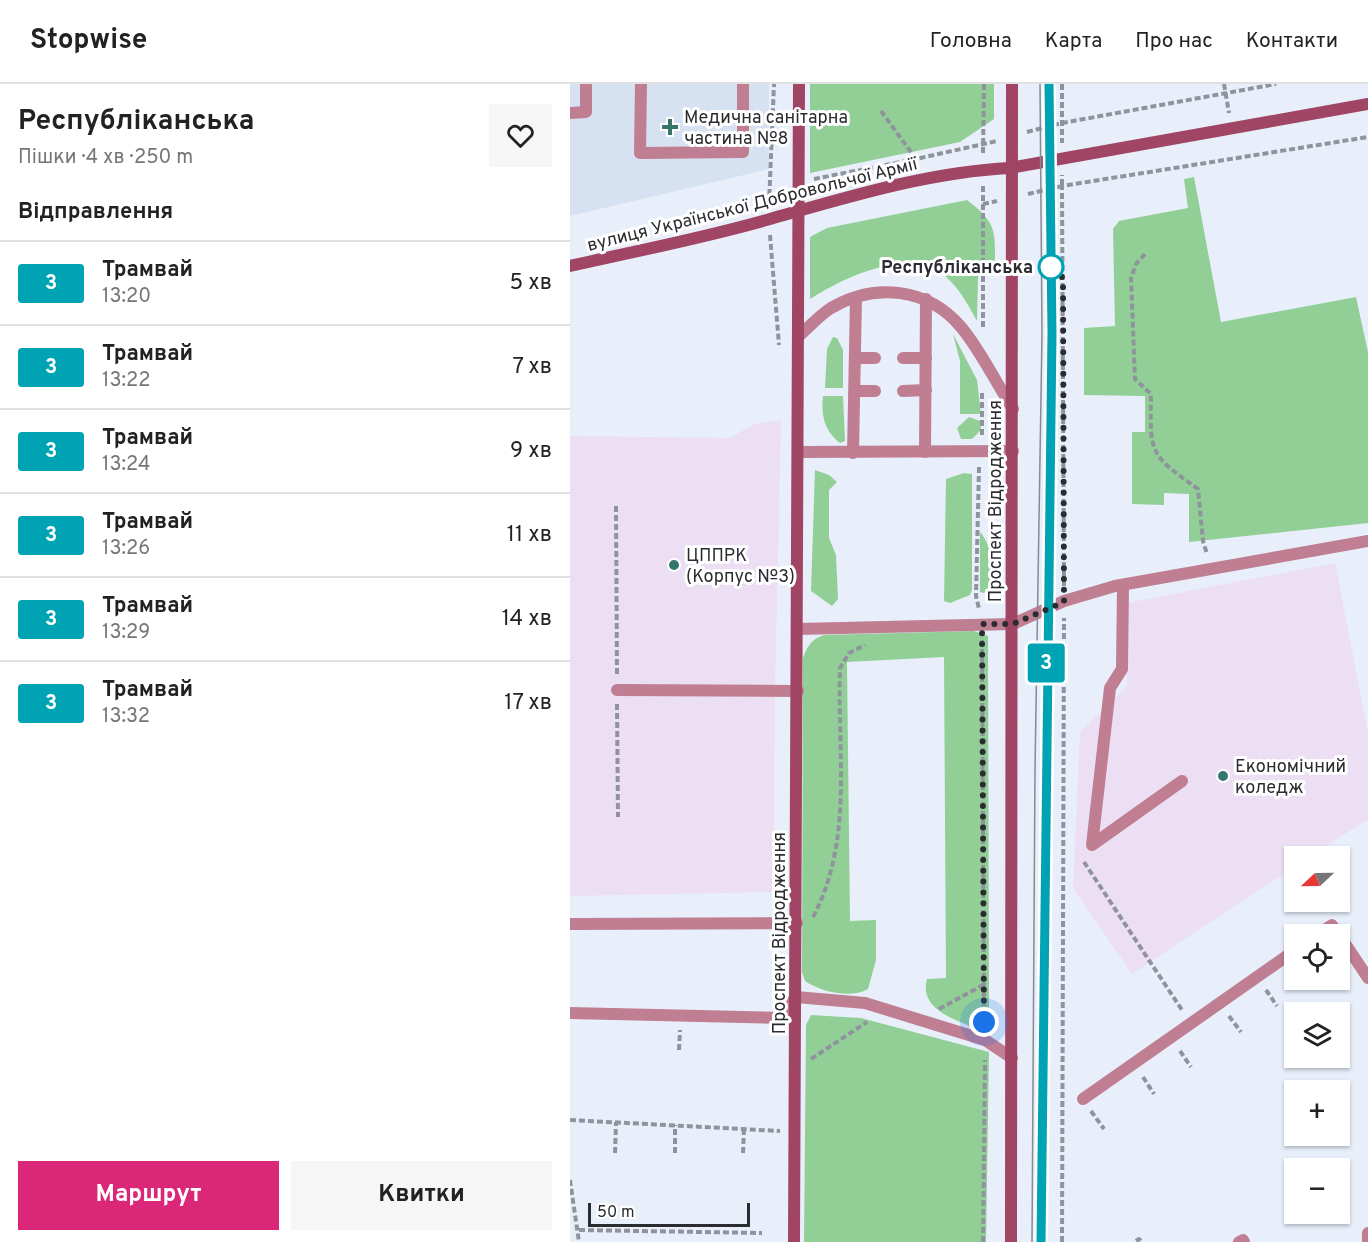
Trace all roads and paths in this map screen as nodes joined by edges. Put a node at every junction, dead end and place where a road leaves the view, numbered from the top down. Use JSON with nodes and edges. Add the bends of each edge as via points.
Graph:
{"nodes":[{"id":1,"x":586,"y":84,"type":"edge"},
{"id":2,"x":641,"y":84,"type":"edge"},
{"id":3,"x":743,"y":84,"type":"edge"},
{"id":4,"x":799,"y":84,"type":"edge"},
{"id":5,"x":984,"y":84,"type":"edge"},
{"id":6,"x":1012,"y":84,"type":"edge"},
{"id":7,"x":1062,"y":84,"type":"edge"},
{"id":8,"x":1224,"y":84,"type":"edge"},
{"id":9,"x":1276,"y":84,"type":"edge"},
{"id":10,"x":1225,"y":92,"type":"junction"},
{"id":11,"x":1368,"y":104,"type":"edge"},
{"id":12,"x":881,"y":111,"type":"dead end"},
{"id":13,"x":570,"y":113,"type":"edge"},
{"id":14,"x":1062,"y":123,"type":"junction"},
{"id":15,"x":1232,"y":128,"type":"junction"},
{"id":16,"x":1010,"y":136,"type":"junction"},
{"id":17,"x":1368,"y":137,"type":"edge"},
{"id":18,"x":983,"y":146,"type":"junction"},
{"id":19,"x":916,"y":159,"type":"junction"},
{"id":20,"x":1062,"y":159,"type":"junction"},
{"id":21,"x":1010,"y":168,"type":"junction"},
{"id":22,"x":982,"y":169,"type":"junction"},
{"id":23,"x":800,"y":182,"type":"junction"},
{"id":24,"x":1062,"y":186,"type":"junction"},
{"id":25,"x":800,"y":210,"type":"junction"},
{"id":26,"x":1145,"y":254,"type":"dead end"},
{"id":27,"x":570,"y":266,"type":"edge"},
{"id":28,"x":856,"y":298,"type":"junction"},
{"id":29,"x":926,"y":299,"type":"junction"},
{"id":30,"x":800,"y":335,"type":"junction"},
{"id":31,"x":855,"y":358,"type":"junction"},
{"id":32,"x":875,"y":358,"type":"dead end"},
{"id":33,"x":903,"y":358,"type":"dead end"},
{"id":34,"x":926,"y":358,"type":"junction"},
{"id":35,"x":982,"y":361,"type":"junction"},
{"id":36,"x":903,"y":390,"type":"dead end"},
{"id":37,"x":926,"y":390,"type":"junction"},
{"id":38,"x":855,"y":391,"type":"junction"},
{"id":39,"x":875,"y":391,"type":"dead end"},
{"id":40,"x":1013,"y":409,"type":"junction"},
{"id":41,"x":799,"y":452,"type":"junction"},
{"id":42,"x":926,"y":452,"type":"junction"},
{"id":43,"x":982,"y":452,"type":"junction"},
{"id":44,"x":1013,"y":452,"type":"junction"},
{"id":45,"x":853,"y":453,"type":"junction"},
{"id":46,"x":616,"y":506,"type":"dead end"},
{"id":47,"x":1368,"y":541,"type":"edge"},
{"id":48,"x":1211,"y":569,"type":"junction"},
{"id":49,"x":1123,"y":585,"type":"junction"},
{"id":50,"x":1064,"y":602,"type":"junction"},
{"id":51,"x":982,"y":624,"type":"junction"},
{"id":52,"x":1013,"y":624,"type":"junction"},
{"id":53,"x":798,"y":629,"type":"junction"},
{"id":54,"x":869,"y":642,"type":"dead end"},
{"id":55,"x":617,"y":690,"type":"junction"},
{"id":56,"x":798,"y":691,"type":"junction"},
{"id":57,"x":1182,"y":781,"type":"dead end"},
{"id":58,"x":618,"y":817,"type":"dead end"},
{"id":59,"x":1084,"y":862,"type":"dead end"},
{"id":60,"x":570,"y":924,"type":"edge"},
{"id":61,"x":797,"y":929,"type":"junction"},
{"id":62,"x":1350,"y":951,"type":"edge"},
{"id":63,"x":1284,"y":958,"type":"edge"},
{"id":64,"x":1368,"y":978,"type":"edge"},
{"id":65,"x":983,"y":985,"type":"junction"},
{"id":66,"x":796,"y":998,"type":"junction"},
{"id":67,"x":885,"y":1010,"type":"junction"},
{"id":68,"x":570,"y":1013,"type":"edge"},
{"id":69,"x":920,"y":1020,"type":"junction"},
{"id":70,"x":1191,"y":1023,"type":"junction"},
{"id":71,"x":985,"y":1040,"type":"junction"},
{"id":72,"x":1012,"y":1058,"type":"junction"},
{"id":73,"x":796,"y":1069,"type":"junction"},
{"id":74,"x":1083,"y":1100,"type":"dead end"},
{"id":75,"x":570,"y":1120,"type":"edge"},
{"id":76,"x":616,"y":1122,"type":"junction"},
{"id":77,"x":675,"y":1125,"type":"junction"},
{"id":78,"x":744,"y":1129,"type":"junction"},
{"id":79,"x":796,"y":1131,"type":"junction"},
{"id":80,"x":615,"y":1153,"type":"dead end"},
{"id":81,"x":675,"y":1153,"type":"dead end"},
{"id":82,"x":743,"y":1154,"type":"dead end"},
{"id":83,"x":570,"y":1180,"type":"edge"},
{"id":84,"x":579,"y":1230,"type":"junction"},
{"id":85,"x":762,"y":1233,"type":"dead end"},
{"id":86,"x":1368,"y":1233,"type":"edge"},
{"id":87,"x":1136,"y":1241,"type":"edge"},
{"id":88,"x":579,"y":1242,"type":"edge"},
{"id":89,"x":794,"y":1242,"type":"edge"},
{"id":90,"x":983,"y":1242,"type":"edge"},
{"id":91,"x":1011,"y":1242,"type":"edge"},
{"id":92,"x":1062,"y":1242,"type":"edge"},
{"id":93,"x":1142,"y":1242,"type":"edge"},
{"id":94,"x":1239,"y":1242,"type":"edge"},
{"id":95,"x":1244,"y":1242,"type":"edge"},
{"id":96,"x":1368,"y":1242,"type":"edge"}],
"edges":[{"from":1,"to":13,"type":"street","via":[[586,112]]},
{"from":2,"to":3,"type":"street","via":[[640,153],[743,152]]},
{"from":4,"to":23,"type":"main road","name":"Проспект Відродження"},
{"from":5,"to":18,"type":"path"},
{"from":6,"to":16,"type":"main road","name":"Проспект Відродження"},
{"from":7,"to":14,"type":"path"},
{"from":8,"to":10,"type":"path"},
{"from":9,"to":10,"type":"path"},
{"from":10,"to":14,"type":"path"},
{"from":10,"to":15,"type":"path"},
{"from":11,"to":15,"type":"main road","name":"вулиця Української Добровольчої Армії"},
{"from":12,"to":19,"type":"path"},
{"from":14,"to":16,"type":"path"},
{"from":14,"to":20,"type":"path"},
{"from":15,"to":20,"type":"main road","name":"вулиця Української Добровольчої Армії"},
{"from":16,"to":18,"type":"path"},
{"from":16,"to":21,"type":"main road","name":"Проспект Відродження"},
{"from":17,"to":24,"type":"path"},
{"from":18,"to":19,"type":"path"},
{"from":18,"to":22,"type":"path"},
{"from":19,"to":23,"type":"path"},
{"from":20,"to":21,"type":"main road","name":"вулиця Української Добровольчої Армії"},
{"from":20,"to":24,"type":"path"},
{"from":21,"to":22,"type":"main road","name":"вулиця Української Добровольчої Армії"},
{"from":21,"to":40,"type":"main road","name":"Проспект Відродження"},
{"from":22,"to":25,"type":"main road","name":"вулиця Української Добровольчої Армії"},
{"from":22,"to":35,"type":"path"},
{"from":23,"to":25,"type":"main road","name":"Проспект Відродження"},
{"from":24,"to":50,"type":"path"},
{"from":25,"to":27,"type":"main road","name":"вулиця Української Добровольчої Армії"},
{"from":25,"to":30,"type":"main road","name":"Проспект Відродження"},
{"from":26,"to":48,"type":"path","via":[[1131,279],[1135,379],[1151,394],[1150,440],[1163,464],[1198,489],[1203,541]]},
{"from":28,"to":29,"type":"street","via":[[876,291]]},
{"from":28,"to":30,"type":"street","via":[[831,308]]},
{"from":28,"to":31,"type":"street"},
{"from":29,"to":34,"type":"street"},
{"from":29,"to":35,"type":"street","via":[[961,327]]},
{"from":30,"to":41,"type":"main road","name":"Проспект Відродження"},
{"from":31,"to":32,"type":"street"},
{"from":31,"to":38,"type":"street"},
{"from":33,"to":34,"type":"street"},
{"from":34,"to":37,"type":"street"},
{"from":35,"to":40,"type":"street"},
{"from":35,"to":43,"type":"path"},
{"from":36,"to":37,"type":"street"},
{"from":37,"to":42,"type":"street"},
{"from":38,"to":39,"type":"street"},
{"from":38,"to":45,"type":"street"},
{"from":40,"to":44,"type":"main road","name":"Проспект Відродження"},
{"from":41,"to":45,"type":"street"},
{"from":41,"to":53,"type":"main road","name":"Проспект Відродження"},
{"from":42,"to":43,"type":"street"},
{"from":42,"to":45,"type":"street"},
{"from":43,"to":44,"type":"street"},
{"from":43,"to":51,"type":"path","via":[[978,471],[976,596]]},
{"from":44,"to":52,"type":"main road","name":"Проспект Відродження"},
{"from":46,"to":55,"type":"path"},
{"from":47,"to":48,"type":"street"},
{"from":48,"to":49,"type":"street"},
{"from":49,"to":50,"type":"street"},
{"from":49,"to":57,"type":"street","via":[[1122,669],[1110,688],[1092,845]]},
{"from":50,"to":52,"type":"street"},
{"from":50,"to":92,"type":"path"},
{"from":51,"to":52,"type":"street"},
{"from":51,"to":53,"type":"street"},
{"from":51,"to":65,"type":"path"},
{"from":52,"to":72,"type":"main road","name":"Проспект Відродження"},
{"from":53,"to":56,"type":"main road","name":"Проспект Відродження"},
{"from":54,"to":61,"type":"path","via":[[849,653],[840,668],[839,835],[825,894],[812,919]]},
{"from":55,"to":56,"type":"street"},
{"from":55,"to":58,"type":"path"},
{"from":56,"to":61,"type":"main road","name":"Проспект Відродження"},
{"from":59,"to":70,"type":"path"},
{"from":60,"to":61,"type":"street"},
{"from":61,"to":66,"type":"main road","name":"Проспект Відродження"},
{"from":62,"to":64,"type":"street"},
{"from":63,"to":70,"type":"street"},
{"from":65,"to":69,"type":"path"},
{"from":65,"to":71,"type":"path"},
{"from":66,"to":67,"type":"street","via":[[864,1003]]},
{"from":66,"to":68,"type":"street","via":[[780,1017]]},
{"from":66,"to":73,"type":"main road","name":"Проспект Відродження"},
{"from":67,"to":69,"type":"street"},
{"from":67,"to":73,"type":"path"},
{"from":69,"to":71,"type":"street"},
{"from":70,"to":74,"type":"street"},
{"from":71,"to":72,"type":"street"},
{"from":71,"to":90,"type":"path"},
{"from":72,"to":91,"type":"main road","name":"Проспект Відродження"},
{"from":73,"to":79,"type":"main road","name":"Проспект Відродження"},
{"from":75,"to":76,"type":"path"},
{"from":76,"to":77,"type":"path"},
{"from":76,"to":80,"type":"path"},
{"from":77,"to":78,"type":"path"},
{"from":77,"to":81,"type":"path"},
{"from":78,"to":79,"type":"path"},
{"from":78,"to":82,"type":"path"},
{"from":79,"to":89,"type":"main road","name":"Проспект Відродження"},
{"from":83,"to":84,"type":"path"},
{"from":84,"to":85,"type":"path"},
{"from":84,"to":88,"type":"path"},
{"from":86,"to":96,"type":"street"},
{"from":87,"to":93,"type":"path"},
{"from":94,"to":95,"type":"street"}]}
